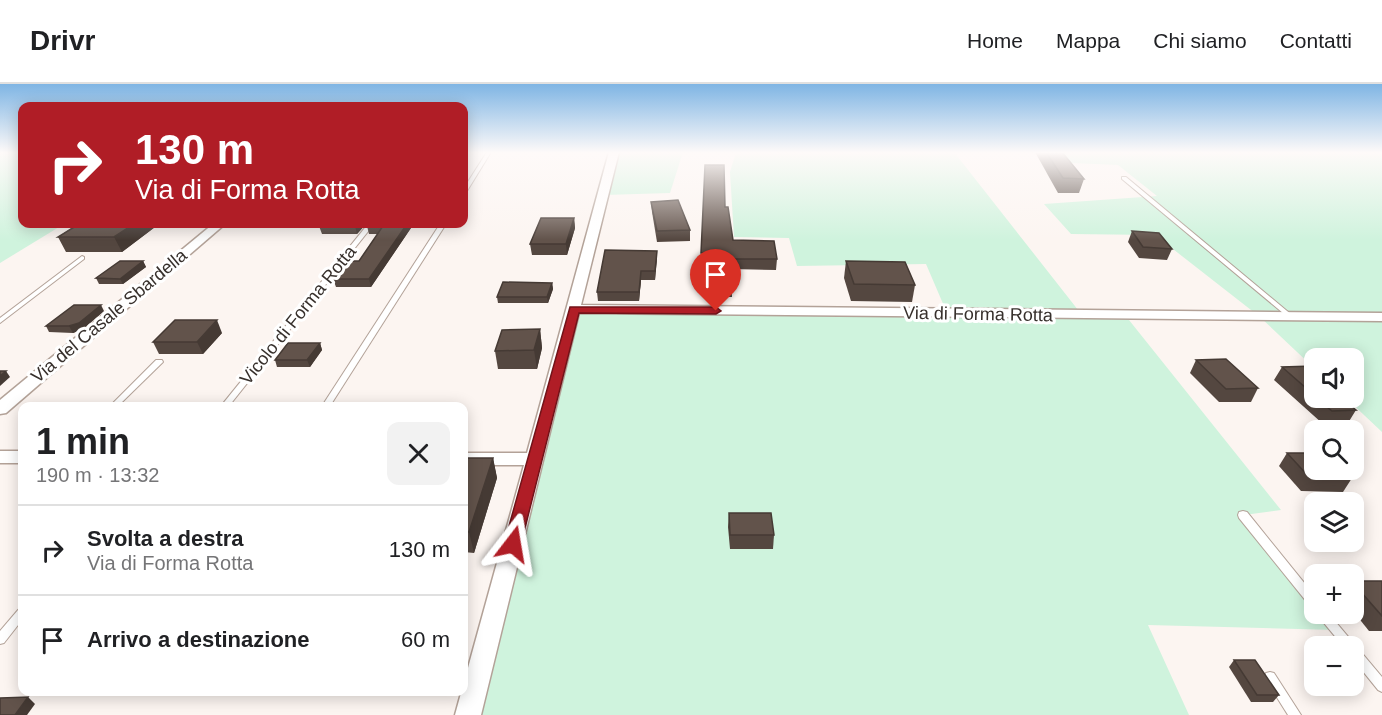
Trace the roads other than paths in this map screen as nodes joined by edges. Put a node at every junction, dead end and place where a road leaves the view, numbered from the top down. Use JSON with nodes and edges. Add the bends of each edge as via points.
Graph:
{"nodes":[{"id":1,"x":606,"y":181,"type":"edge"},
{"id":2,"x":1128,"y":181,"type":"edge"},
{"id":3,"x":214,"y":228,"type":"edge"},
{"id":4,"x":368,"y":228,"type":"edge"},
{"id":5,"x":440,"y":228,"type":"edge"},
{"id":6,"x":82,"y":258,"type":"dead end"},
{"id":7,"x":574,"y":309,"type":"junction"},
{"id":8,"x":1291,"y":317,"type":"junction"},
{"id":9,"x":1382,"y":317,"type":"edge"},
{"id":10,"x":0,"y":321,"type":"edge"},
{"id":11,"x":159,"y":362,"type":"dead end"},
{"id":12,"x":118,"y":402,"type":"edge"},
{"id":13,"x":228,"y":402,"type":"edge"},
{"id":14,"x":329,"y":402,"type":"edge"},
{"id":15,"x":0,"y":409,"type":"edge"},
{"id":16,"x":0,"y":457,"type":"edge"},
{"id":17,"x":18,"y":457,"type":"edge"},
{"id":18,"x":468,"y":459,"type":"edge"},
{"id":19,"x":535,"y":459,"type":"junction"},
{"id":20,"x":1243,"y":515,"type":"dead end"},
{"id":21,"x":1304,"y":591,"type":"edge"},
{"id":22,"x":18,"y":618,"type":"edge"},
{"id":23,"x":1331,"y":624,"type":"edge"},
{"id":24,"x":1342,"y":636,"type":"edge"},
{"id":25,"x":0,"y":639,"type":"edge"},
{"id":26,"x":1364,"y":664,"type":"edge"},
{"id":27,"x":1270,"y":676,"type":"dead end"},
{"id":28,"x":1382,"y":686,"type":"edge"},
{"id":29,"x":468,"y":715,"type":"edge"},
{"id":30,"x":1295,"y":715,"type":"edge"}],
"edges":[{"from":1,"to":7,"type":"street"},
{"from":2,"to":8,"type":"lane"},
{"from":3,"to":15,"type":"street","name":"Via del Casale Sbardella"},
{"from":4,"to":13,"type":"lane","name":"Vicolo di Forma Rotta"},
{"from":5,"to":14,"type":"lane"},
{"from":6,"to":10,"type":"lane"},
{"from":7,"to":8,"type":"street","name":"Via di Forma Rotta"},
{"from":7,"to":19,"type":"street"},
{"from":8,"to":9,"type":"street","name":"Via di Forma Rotta"},
{"from":11,"to":12,"type":"lane"},
{"from":16,"to":17,"type":"street"},
{"from":18,"to":19,"type":"street"},
{"from":19,"to":29,"type":"street"},
{"from":20,"to":21,"type":"lane"},
{"from":22,"to":25,"type":"lane"},
{"from":23,"to":24,"type":"lane"},
{"from":26,"to":28,"type":"lane"},
{"from":27,"to":30,"type":"lane"}]}
